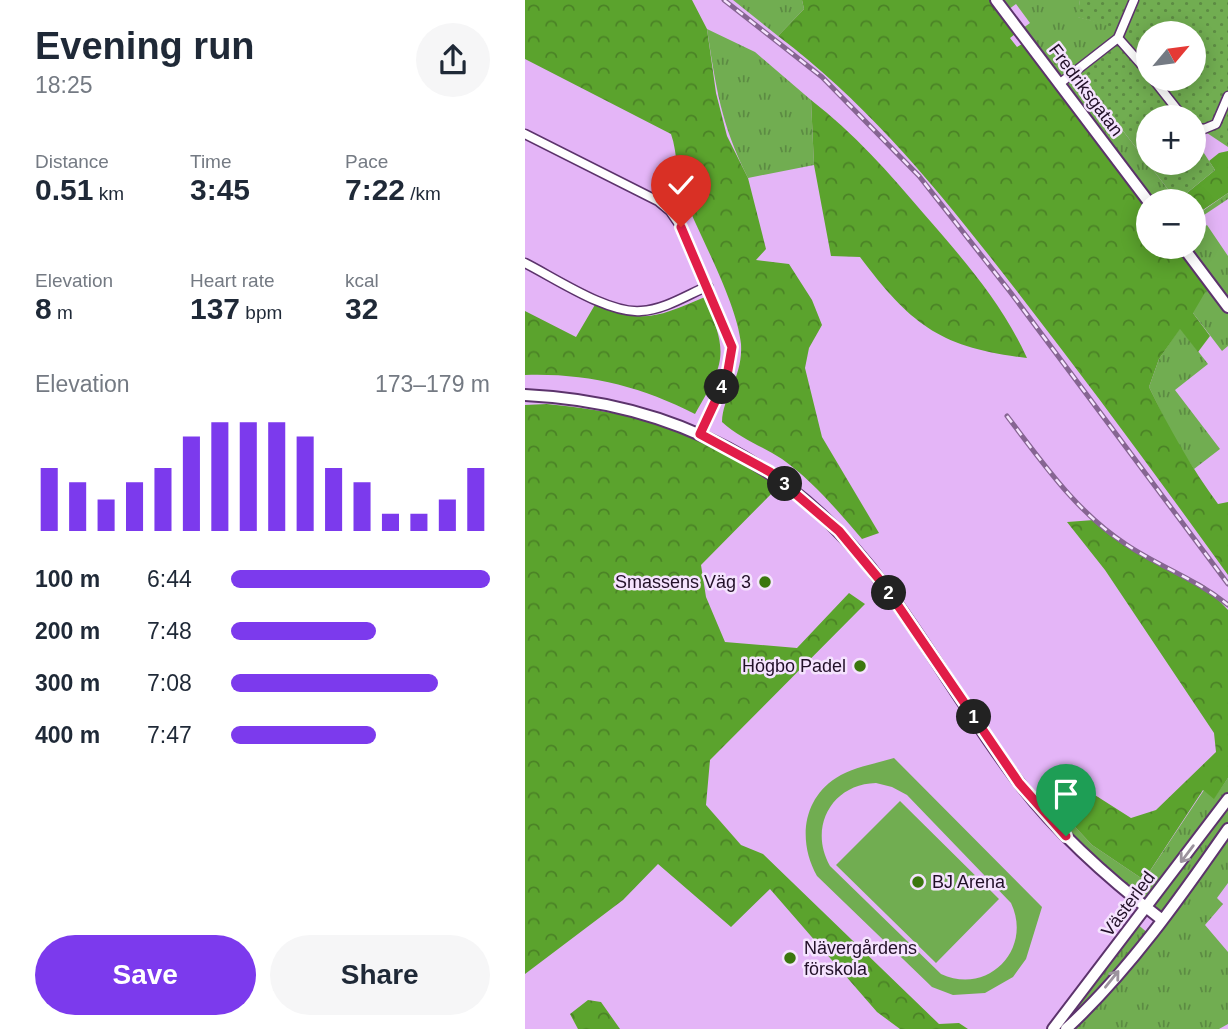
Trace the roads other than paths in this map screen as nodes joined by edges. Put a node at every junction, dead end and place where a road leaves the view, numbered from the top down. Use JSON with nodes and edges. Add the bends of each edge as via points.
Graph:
{"nodes":[{"id":1,"x":996,"y":0,"type":"edge"},
{"id":2,"x":1134,"y":0,"type":"edge"},
{"id":3,"x":1118,"y":38,"type":"junction"},
{"id":4,"x":1136,"y":58,"type":"edge"},
{"id":5,"x":1059,"y":85,"type":"junction"},
{"id":6,"x":1162,"y":91,"type":"edge"},
{"id":7,"x":1228,"y":96,"type":"edge"},
{"id":8,"x":1174,"y":105,"type":"edge"},
{"id":9,"x":1206,"y":128,"type":"edge"},
{"id":10,"x":525,"y":134,"type":"edge"},
{"id":11,"x":1140,"y":189,"type":"edge"},
{"id":12,"x":1192,"y":259,"type":"edge"},
{"id":13,"x":525,"y":263,"type":"edge"},
{"id":14,"x":708,"y":286,"type":"junction"},
{"id":15,"x":1228,"y":307,"type":"edge"},
{"id":16,"x":525,"y":395,"type":"edge"},
{"id":17,"x":700,"y":434,"type":"junction"},
{"id":18,"x":1228,"y":799,"type":"edge"},
{"id":19,"x":1228,"y":829,"type":"edge"},
{"id":20,"x":1147,"y":908,"type":"junction"},
{"id":21,"x":1161,"y":919,"type":"junction"},
{"id":22,"x":1053,"y":1029,"type":"edge"},
{"id":23,"x":1066,"y":1029,"type":"edge"}],
"edges":[{"from":1,"to":5,"type":"street","name":"Fredriksgatan"},
{"from":2,"to":3,"type":"street"},
{"from":3,"to":4,"type":"street"},
{"from":3,"to":5,"type":"street"},
{"from":5,"to":11,"type":"street","name":"Fredriksgatan"},
{"from":6,"to":8,"type":"street"},
{"from":7,"to":9,"type":"street","via":[[1216,124]]},
{"from":10,"to":14,"type":"street","via":[[664,206],[681,227]]},
{"from":12,"to":15,"type":"street"},
{"from":13,"to":14,"type":"street","via":[[632,312],[652,309]]},
{"from":14,"to":17,"type":"street","via":[[732,355]]},
{"from":16,"to":17,"type":"street","via":[[627,408]]},
{"from":17,"to":20,"type":"street","via":[[770,472],[839,531],[884,585],[1039,808],[1091,861]]},
{"from":18,"to":20,"type":"street","name":"Västerled","one_way":true},
{"from":19,"to":21,"type":"street","name":"Västerled"},
{"from":20,"to":21,"type":"street"},
{"from":20,"to":22,"type":"street","name":"Västerled"},
{"from":23,"to":21,"type":"street","name":"Västerled","one_way":true}]}
